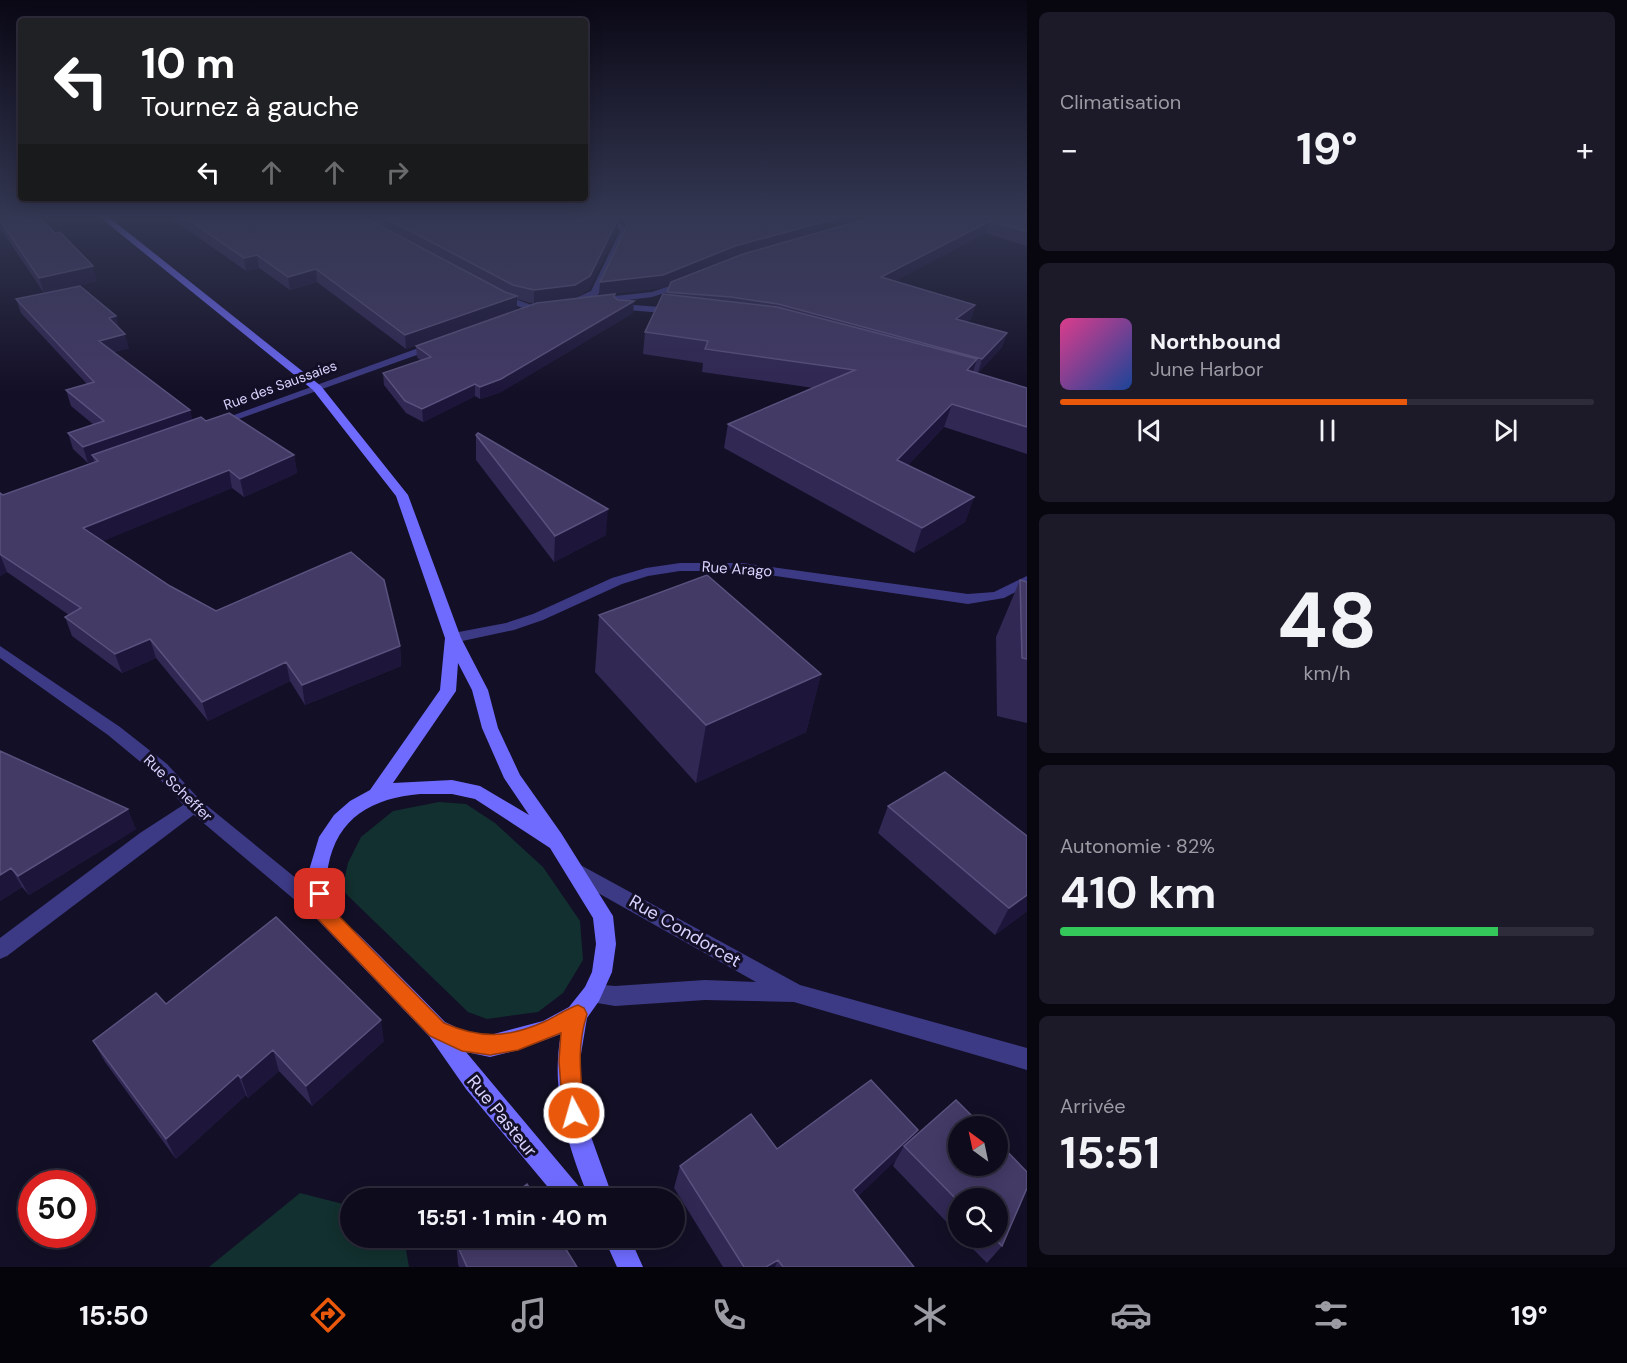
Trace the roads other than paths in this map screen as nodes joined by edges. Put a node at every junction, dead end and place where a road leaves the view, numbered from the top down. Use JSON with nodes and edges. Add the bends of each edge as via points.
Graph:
{"nodes":[{"id":1,"x":173,"y":273,"type":"edge"},
{"id":2,"x":604,"y":273,"type":"edge"},
{"id":3,"x":692,"y":281,"type":"edge"},
{"id":4,"x":488,"y":291,"type":"edge"},
{"id":5,"x":567,"y":304,"type":"junction"},
{"id":6,"x":684,"y":312,"type":"edge"},
{"id":7,"x":523,"y":313,"type":"edge"},
{"id":8,"x":444,"y":342,"type":"edge"},
{"id":9,"x":316,"y":388,"type":"junction"},
{"id":10,"x":201,"y":429,"type":"edge"},
{"id":11,"x":1027,"y":580,"type":"edge"},
{"id":12,"x":453,"y":638,"type":"junction"},
{"id":13,"x":0,"y":651,"type":"edge"},
{"id":14,"x":376,"y":795,"type":"junction"},
{"id":15,"x":194,"y":805,"type":"junction"},
{"id":16,"x":557,"y":843,"type":"junction"},
{"id":17,"x":575,"y":870,"type":"junction"},
{"id":18,"x":322,"y":911,"type":"junction"},
{"id":19,"x":0,"y":950,"type":"edge"},
{"id":20,"x":795,"y":993,"type":"junction"},
{"id":21,"x":592,"y":994,"type":"junction"},
{"id":22,"x":578,"y":1014,"type":"junction"},
{"id":23,"x":437,"y":1029,"type":"junction"},
{"id":24,"x":1027,"y":1059,"type":"edge"},
{"id":25,"x":564,"y":1188,"type":"edge"},
{"id":26,"x":597,"y":1188,"type":"edge"}],
"edges":[{"from":1,"to":9,"type":"main road"},
{"from":2,"to":5,"type":"street","via":[[595,293]]},
{"from":3,"to":5,"type":"street","via":[[636,298]]},
{"from":4,"to":7,"type":"street","via":[[508,302],[539,309]]},
{"from":5,"to":6,"type":"street"},
{"from":8,"to":9,"type":"street","name":"Rue des Saussaies"},
{"from":9,"to":10,"type":"street","name":"Rue des Saussaies"},
{"from":9,"to":12,"type":"main road","via":[[402,495]]},
{"from":11,"to":12,"type":"street","name":"Rue Arago","via":[[992,599],[968,599],[742,567],[680,567],[617,581],[509,627]]},
{"from":12,"to":14,"type":"main road","via":[[448,691]]},
{"from":12,"to":16,"type":"main road","via":[[480,690],[490,728],[513,778]]},
{"from":13,"to":15,"type":"street","name":"Rue Scheffer","via":[[122,737],[161,769]]},
{"from":14,"to":16,"type":"main road","via":[[420,787],[452,787],[480,794]]},
{"from":14,"to":18,"type":"main road","via":[[356,806],[328,837],[317,877]]},
{"from":15,"to":18,"type":"street","name":"Rue Scheffer"},
{"from":15,"to":19,"type":"street"},
{"from":16,"to":17,"type":"main road"},
{"from":17,"to":20,"type":"street","name":"Rue Condorcet"},
{"from":17,"to":21,"type":"main road","via":[[603,916],[606,944],[602,972]]},
{"from":18,"to":23,"type":"main road"},
{"from":20,"to":21,"type":"street","name":"Rue Condorcet","via":[[705,990]]},
{"from":20,"to":24,"type":"street","name":"Rue Condorcet"},
{"from":21,"to":22,"type":"main road"},
{"from":22,"to":23,"type":"main road","via":[[549,1029],[490,1046],[462,1041]]},
{"from":22,"to":26,"type":"main road","via":[[570,1035],[571,1095],[576,1130]]},
{"from":23,"to":25,"type":"main road","name":"Rue Pasteur","via":[[474,1081]]}]}
